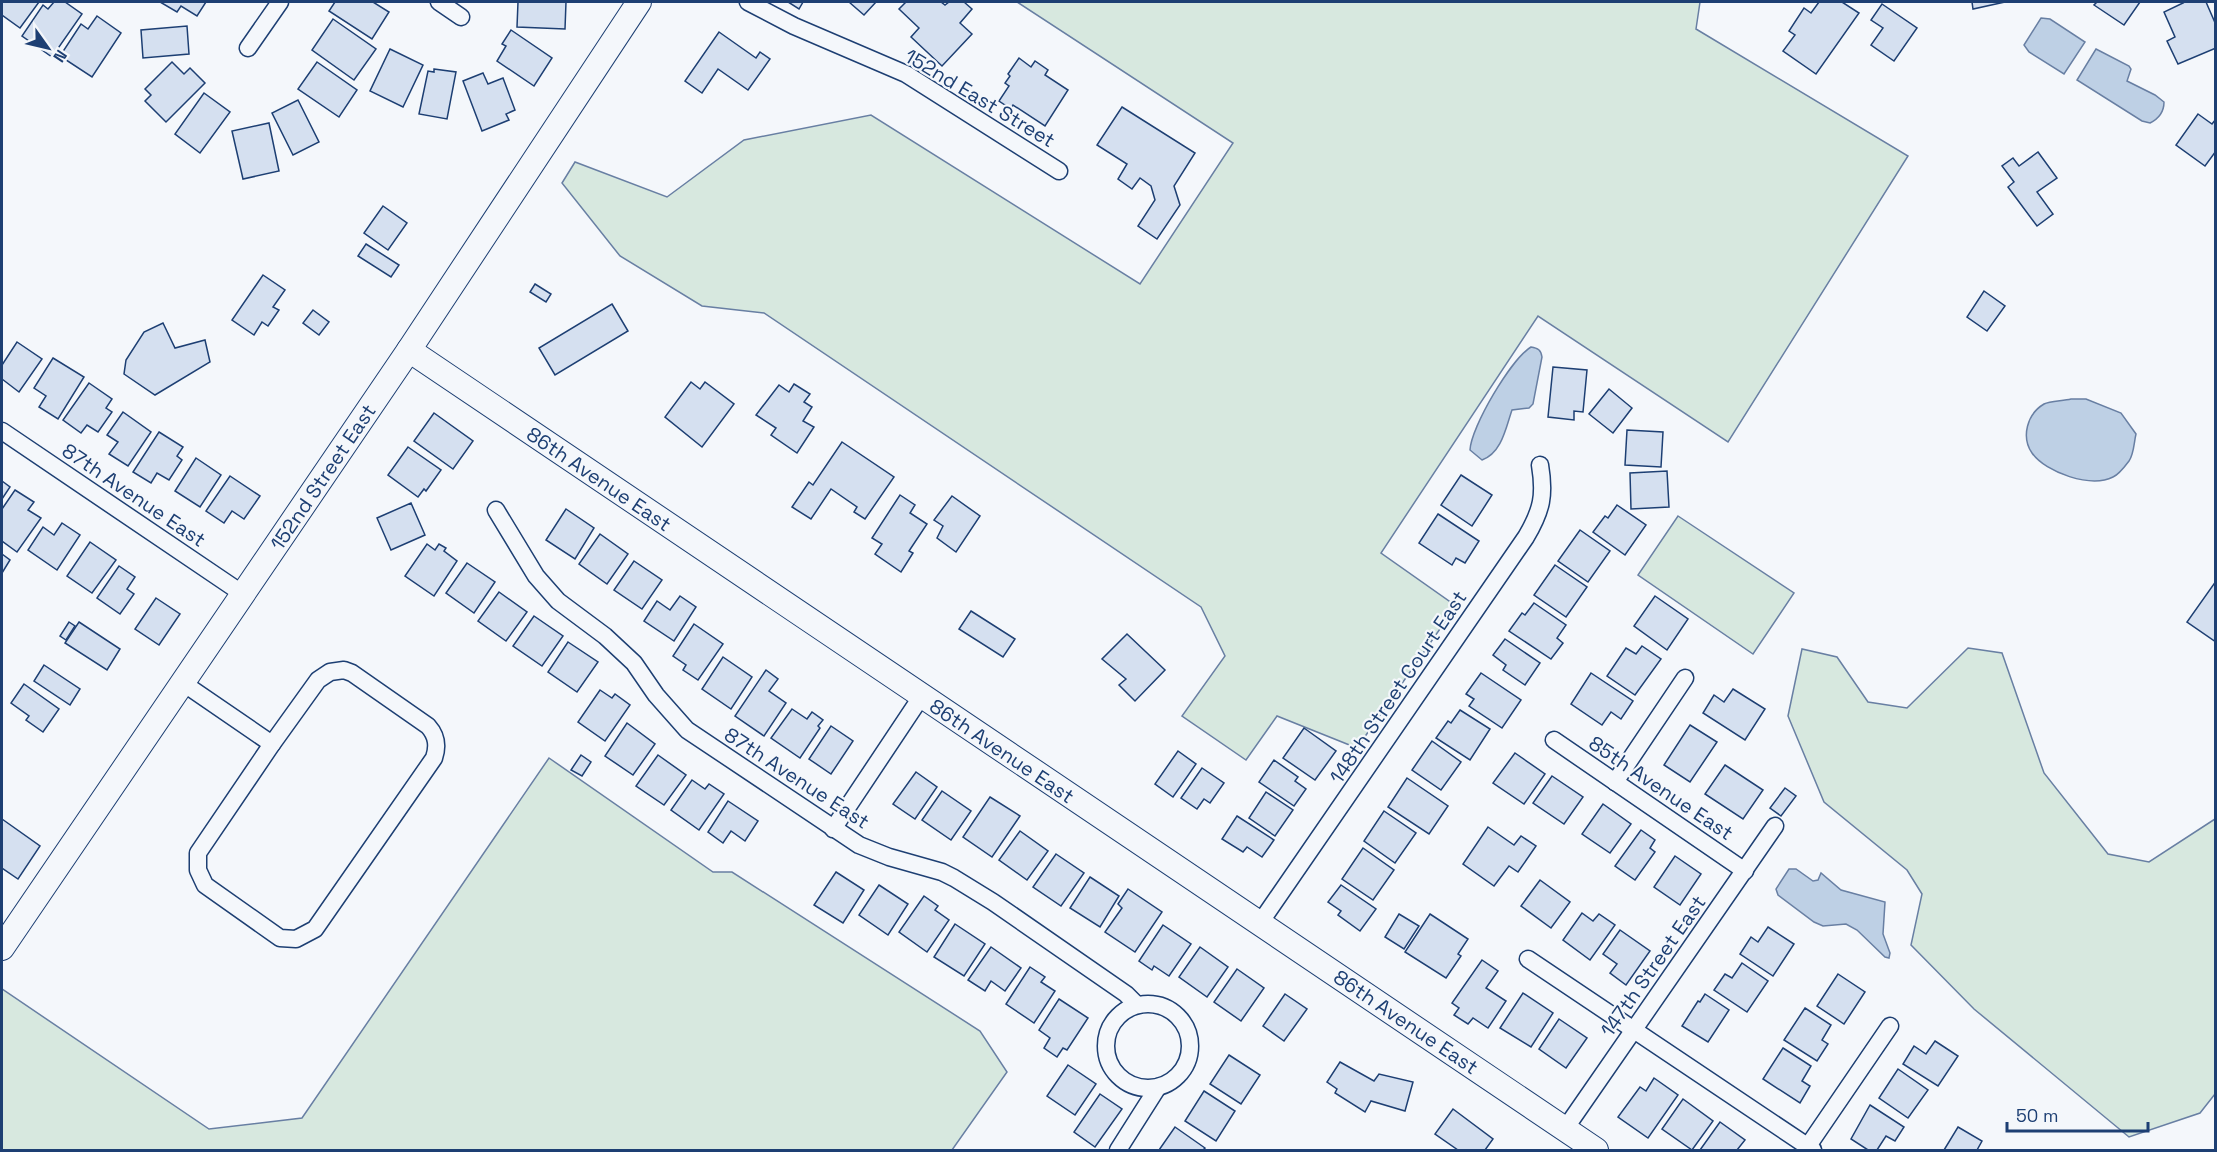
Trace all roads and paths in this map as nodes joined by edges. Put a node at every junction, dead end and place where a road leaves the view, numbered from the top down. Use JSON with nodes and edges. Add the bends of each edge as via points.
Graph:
{"nodes":[{"id":1,"x":280,"y":2,"type":"edge"},
{"id":2,"x":439,"y":2,"type":"edge"},
{"id":3,"x":639,"y":2,"type":"edge"},
{"id":4,"x":748,"y":2,"type":"edge"},
{"id":5,"x":461,"y":16,"type":"dead end"},
{"id":6,"x":248,"y":48,"type":"dead end"},
{"id":7,"x":1059,"y":171,"type":"dead end"},
{"id":8,"x":409,"y":350,"type":"junction"},
{"id":9,"x":2,"y":431,"type":"edge"},
{"id":10,"x":1540,"y":465,"type":"dead end"},
{"id":11,"x":496,"y":510,"type":"dead end"},
{"id":12,"x":243,"y":594,"type":"junction"},
{"id":13,"x":1685,"y":678,"type":"dead end"},
{"id":14,"x":183,"y":683,"type":"junction"},
{"id":15,"x":921,"y":697,"type":"junction"},
{"id":16,"x":1554,"y":740,"type":"dead end"},
{"id":17,"x":272,"y":744,"type":"junction"},
{"id":18,"x":1615,"y":782,"type":"junction"},
{"id":19,"x":1775,"y":826,"type":"dead end"},
{"id":20,"x":833,"y":829,"type":"junction"},
{"id":21,"x":1745,"y":871,"type":"junction"},
{"id":22,"x":1260,"y":923,"type":"junction"},
{"id":23,"x":5,"y":937,"type":"edge"},
{"id":24,"x":1528,"y":959,"type":"dead end"},
{"id":25,"x":1137,"y":1005,"type":"junction"},
{"id":26,"x":1890,"y":1026,"type":"dead end"},
{"id":27,"x":1634,"y":1030,"type":"junction"},
{"id":28,"x":1158,"y":1087,"type":"junction"},
{"id":29,"x":1565,"y":1129,"type":"junction"},
{"id":30,"x":1810,"y":1148,"type":"edge"},
{"id":31,"x":1118,"y":1150,"type":"edge"},
{"id":32,"x":1596,"y":1150,"type":"edge"}],
"edges":[{"from":1,"to":6,"type":"street"},
{"from":2,"to":5,"type":"street"},
{"from":3,"to":8,"type":"street","name":"152nd Street East"},
{"from":4,"to":7,"type":"street","name":"152nd East Street","via":[[906,74]]},
{"from":8,"to":12,"type":"street","name":"152nd Street East"},
{"from":8,"to":15,"type":"street","name":"86th Avenue East"},
{"from":9,"to":12,"type":"street","name":"87th Avenue East"},
{"from":10,"to":22,"type":"street","name":"148th Street Court East","via":[[1543,501],[1526,537]]},
{"from":11,"to":20,"type":"street","name":"87th Avenue East","via":[[536,576],[558,601],[634,663],[687,730]]},
{"from":12,"to":14,"type":"street","name":"152nd Street East"},
{"from":13,"to":18,"type":"street"},
{"from":14,"to":17,"type":"street"},
{"from":14,"to":23,"type":"street","name":"152nd Street East"},
{"from":15,"to":20,"type":"street"},
{"from":15,"to":22,"type":"street","name":"86th Avenue East"},
{"from":16,"to":18,"type":"street","name":"85th Avenue East"},
{"from":17,"to":17,"type":"street","via":[[198,853],[197,862],[206,885],[280,938],[296,939],[315,929],[434,758],[437,745],[428,726],[344,670],[330,672],[318,680]]},
{"from":18,"to":21,"type":"street","name":"85th Avenue East"},
{"from":19,"to":21,"type":"street","name":"147th Street East"},
{"from":20,"to":25,"type":"street","name":"87th Avenue East","via":[[859,845],[954,878],[1117,987]]},
{"from":21,"to":27,"type":"street","name":"147th Street East"},
{"from":22,"to":29,"type":"street","name":"86th Avenue East"},
{"from":24,"to":27,"type":"street"},
{"from":25,"to":28,"type":"street","via":[[1120,1014],[1112,1025],[1106,1052],[1110,1065],[1130,1085]]},
{"from":25,"to":28,"type":"street","via":[[1160,1005],[1173,1011],[1189,1032],[1189,1060],[1172,1082]]},
{"from":26,"to":30,"type":"street"},
{"from":27,"to":29,"type":"street","name":"147th Street East"},
{"from":27,"to":30,"type":"street"},
{"from":28,"to":31,"type":"street"},
{"from":29,"to":32,"type":"street","name":"86th Avenue East"}]}
